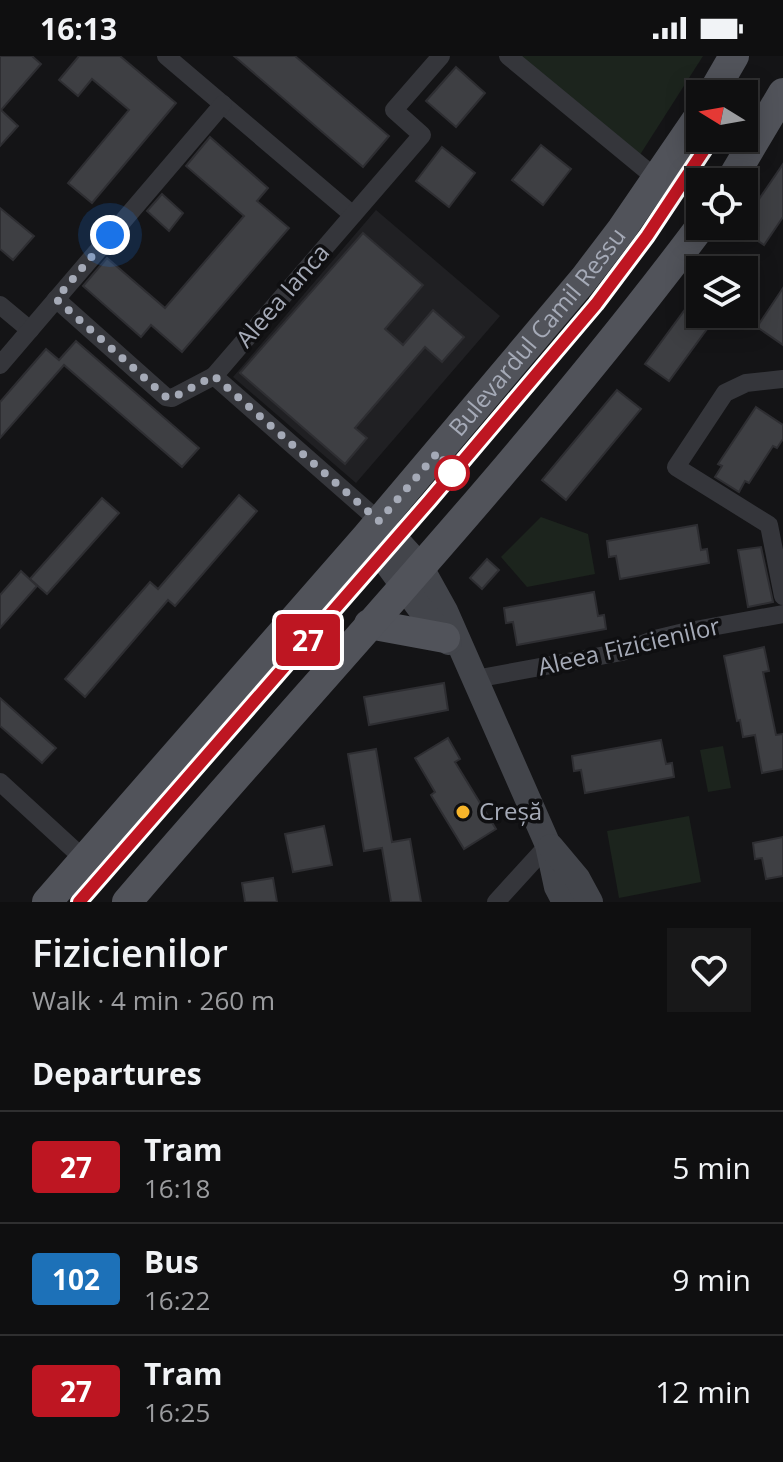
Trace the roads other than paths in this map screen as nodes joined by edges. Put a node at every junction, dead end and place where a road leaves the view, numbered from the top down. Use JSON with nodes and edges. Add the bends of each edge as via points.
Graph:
{"nodes":[{"id":1,"x":166,"y":56,"type":"edge"},
{"id":2,"x":441,"y":56,"type":"edge"},
{"id":3,"x":508,"y":56,"type":"edge"},
{"id":4,"x":734,"y":56,"type":"edge"},
{"id":5,"x":720,"y":80,"type":"edge"},
{"id":6,"x":783,"y":93,"type":"edge"},
{"id":7,"x":223,"y":104,"type":"junction"},
{"id":8,"x":686,"y":136,"type":"edge"},
{"id":9,"x":738,"y":168,"type":"edge"},
{"id":10,"x":657,"y":179,"type":"junction"},
{"id":11,"x":353,"y":215,"type":"junction"},
{"id":12,"x":690,"y":240,"type":"edge"},
{"id":13,"x":56,"y":299,"type":"junction"},
{"id":14,"x":0,"y":305,"type":"edge"},
{"id":15,"x":30,"y":330,"type":"junction"},
{"id":16,"x":0,"y":365,"type":"edge"},
{"id":17,"x":214,"y":376,"type":"junction"},
{"id":18,"x":783,"y":379,"type":"edge"},
{"id":19,"x":370,"y":522,"type":"junction"},
{"id":20,"x":412,"y":576,"type":"junction"},
{"id":21,"x":783,"y":596,"type":"edge"},
{"id":22,"x":783,"y":614,"type":"edge"},
{"id":23,"x":369,"y":624,"type":"junction"},
{"id":24,"x":462,"y":659,"type":"junction"},
{"id":25,"x":0,"y":782,"type":"edge"},
{"id":26,"x":548,"y":845,"type":"junction"},
{"id":27,"x":84,"y":859,"type":"junction"},
{"id":28,"x":47,"y":902,"type":"edge"},
{"id":29,"x":127,"y":902,"type":"edge"},
{"id":30,"x":496,"y":902,"type":"edge"},
{"id":31,"x":565,"y":902,"type":"edge"},
{"id":32,"x":590,"y":902,"type":"edge"}],
"edges":[{"from":1,"to":7,"type":"street"},
{"from":2,"to":11,"type":"street","name":"Aleea Ianca","via":[[394,110],[422,135]]},
{"from":3,"to":10,"type":"street"},
{"from":4,"to":5,"type":"main road"},
{"from":6,"to":9,"type":"main road"},
{"from":7,"to":11,"type":"street"},
{"from":7,"to":13,"type":"street"},
{"from":8,"to":10,"type":"main road","name":"Bulevardul Camil Ressu"},
{"from":10,"to":19,"type":"main road","name":"Bulevardul Camil Ressu","via":[[584,279]]},
{"from":11,"to":17,"type":"street","name":"Aleea Ianca"},
{"from":12,"to":20,"type":"main road"},
{"from":13,"to":15,"type":"street"},
{"from":13,"to":17,"type":"street","via":[[166,397]]},
{"from":14,"to":15,"type":"street"},
{"from":15,"to":16,"type":"street"},
{"from":17,"to":19,"type":"street"},
{"from":18,"to":21,"type":"street","via":[[746,383],[725,393],[676,467],[769,525]]},
{"from":19,"to":20,"type":"street"},
{"from":19,"to":27,"type":"main road","name":"Bulevardul Camil Ressu"},
{"from":20,"to":23,"type":"main road"},
{"from":20,"to":24,"type":"street"},
{"from":22,"to":24,"type":"street","name":"Aleea Fizicienilor","via":[[684,632],[622,652]]},
{"from":23,"to":24,"type":"main road"},
{"from":23,"to":29,"type":"main road"},
{"from":24,"to":26,"type":"street"},
{"from":25,"to":27,"type":"street"},
{"from":26,"to":30,"type":"street"},
{"from":26,"to":31,"type":"street"},
{"from":26,"to":32,"type":"street"},
{"from":27,"to":28,"type":"main road","name":"Bulevardul Camil Ressu"}]}
